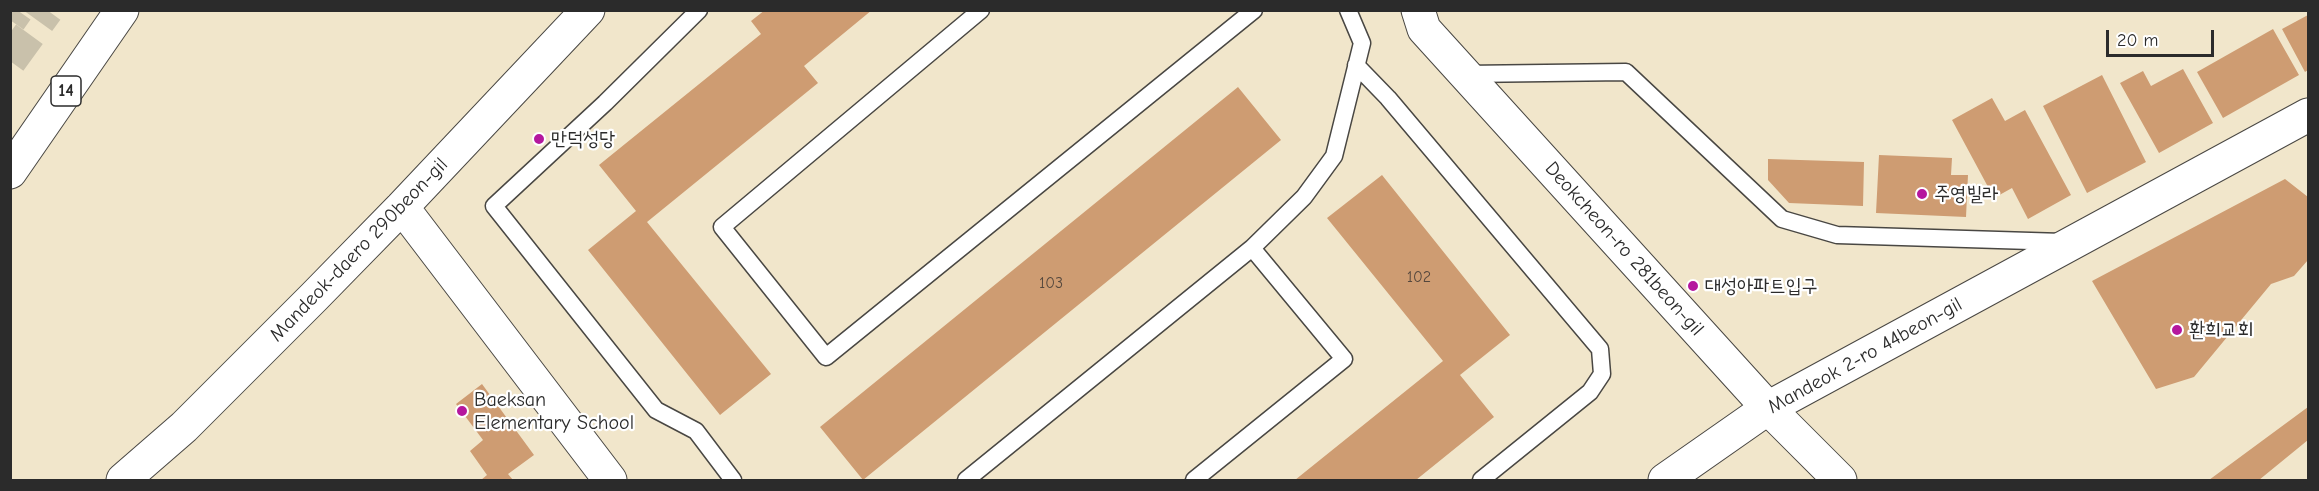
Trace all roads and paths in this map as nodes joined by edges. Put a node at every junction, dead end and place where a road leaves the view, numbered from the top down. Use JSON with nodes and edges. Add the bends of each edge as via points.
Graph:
{"nodes":[{"id":1,"x":122,"y":10,"type":"edge"},
{"id":2,"x":588,"y":10,"type":"edge"},
{"id":3,"x":699,"y":10,"type":"edge"},
{"id":4,"x":981,"y":10,"type":"edge"},
{"id":5,"x":1254,"y":10,"type":"edge"},
{"id":6,"x":1348,"y":10,"type":"edge"},
{"id":7,"x":1418,"y":10,"type":"edge"},
{"id":8,"x":1356,"y":65,"type":"junction"},
{"id":9,"x":1465,"y":74,"type":"junction"},
{"id":10,"x":2308,"y":115,"type":"edge"},
{"id":11,"x":10,"y":172,"type":"edge"},
{"id":12,"x":402,"y":207,"type":"junction"},
{"id":13,"x":2073,"y":242,"type":"junction"},
{"id":14,"x":1252,"y":248,"type":"junction"},
{"id":15,"x":1768,"y":408,"type":"junction"},
{"id":16,"x":123,"y":480,"type":"edge"},
{"id":17,"x":610,"y":480,"type":"edge"},
{"id":18,"x":733,"y":480,"type":"edge"},
{"id":19,"x":966,"y":480,"type":"edge"},
{"id":20,"x":1194,"y":480,"type":"edge"},
{"id":21,"x":1481,"y":480,"type":"edge"},
{"id":22,"x":1665,"y":480,"type":"edge"},
{"id":23,"x":1840,"y":480,"type":"edge"}],
"edges":[{"from":1,"to":11,"type":"street","number":"14"},
{"from":2,"to":12,"type":"street","name":"Mandeok-daero 290beon-gil"},
{"from":3,"to":18,"type":"lane","via":[[494,206],[656,410],[696,431]]},
{"from":4,"to":5,"type":"lane","via":[[722,227],[826,357]]},
{"from":6,"to":8,"type":"lane","via":[[1362,43]]},
{"from":7,"to":9,"type":"street","name":"Deokcheon-ro 281beon-gil","via":[[1424,29]]},
{"from":8,"to":14,"type":"lane","via":[[1334,156],[1304,197]]},
{"from":8,"to":21,"type":"lane","via":[[1600,349],[1602,374],[1590,392]]},
{"from":9,"to":13,"type":"lane","via":[[1626,72],[1782,219],[1837,235]]},
{"from":9,"to":15,"type":"street","name":"Deokcheon-ro 281beon-gil"},
{"from":10,"to":13,"type":"street","name":"Mandeok 2-ro 44beon-gil"},
{"from":12,"to":16,"type":"street","name":"Mandeok-daero 290beon-gil","via":[[184,427]]},
{"from":12,"to":17,"type":"street"},
{"from":13,"to":15,"type":"street","name":"Mandeok 2-ro 44beon-gil"},
{"from":14,"to":19,"type":"lane"},
{"from":14,"to":20,"type":"lane","via":[[1344,359]]},
{"from":15,"to":22,"type":"street","name":"Mandeok 2-ro 44beon-gil"},
{"from":15,"to":23,"type":"street","name":"Deokcheon-ro 281beon-gil"}]}
